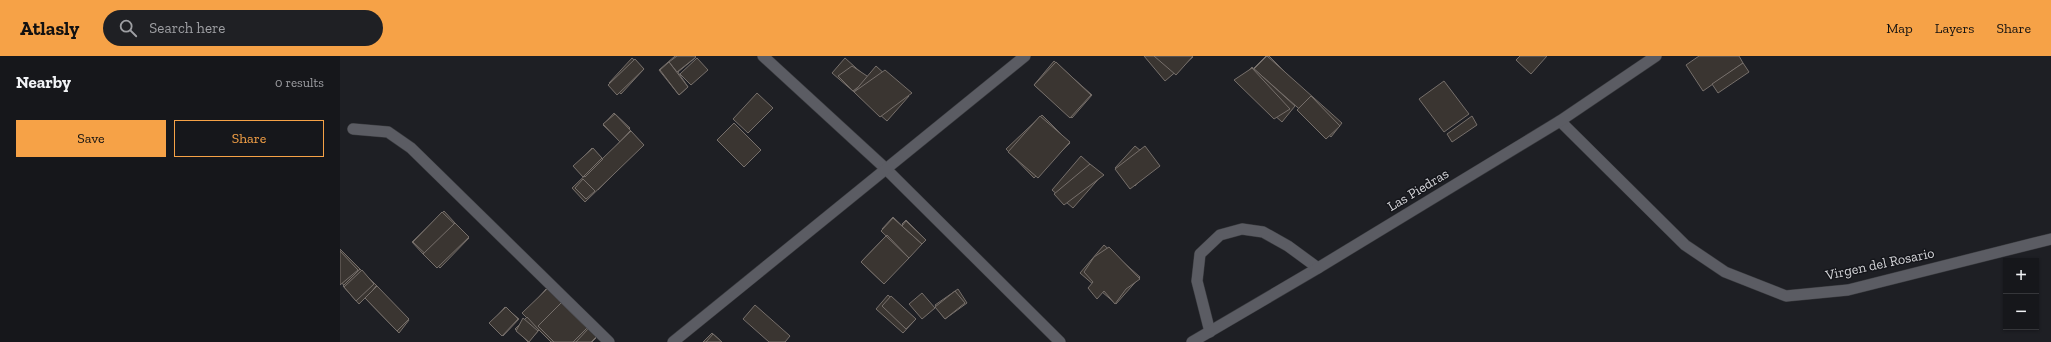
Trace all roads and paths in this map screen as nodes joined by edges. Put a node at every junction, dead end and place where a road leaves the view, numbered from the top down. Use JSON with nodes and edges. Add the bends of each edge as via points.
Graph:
{"nodes":[{"id":1,"x":762,"y":56,"type":"edge"},
{"id":2,"x":1025,"y":56,"type":"edge"},
{"id":3,"x":1656,"y":56,"type":"edge"},
{"id":4,"x":1560,"y":121,"type":"junction"},
{"id":5,"x":353,"y":129,"type":"dead end"},
{"id":6,"x":885,"y":168,"type":"junction"},
{"id":7,"x":2051,"y":239,"type":"edge"},
{"id":8,"x":1318,"y":268,"type":"junction"},
{"id":9,"x":1210,"y":332,"type":"junction"},
{"id":10,"x":609,"y":342,"type":"edge"},
{"id":11,"x":673,"y":342,"type":"edge"},
{"id":12,"x":1060,"y":342,"type":"edge"},
{"id":13,"x":1192,"y":342,"type":"edge"}],
"edges":[{"from":1,"to":6,"type":"street"},
{"from":2,"to":6,"type":"street"},
{"from":3,"to":4,"type":"street","name":"Las Piedras"},
{"from":4,"to":7,"type":"street","name":"Virgen del Rosario","via":[[1685,245],[1725,272],[1786,296],[1848,290]]},
{"from":4,"to":8,"type":"street","name":"Las Piedras"},
{"from":5,"to":10,"type":"street","via":[[388,132],[411,148]]},
{"from":6,"to":11,"type":"street"},
{"from":6,"to":12,"type":"street"},
{"from":8,"to":9,"type":"street","name":"Las Piedras"},
{"from":8,"to":9,"type":"street","via":[[1263,232],[1242,229],[1220,235],[1200,254],[1197,281]]},
{"from":9,"to":13,"type":"street","name":"Las Piedras"}]}
